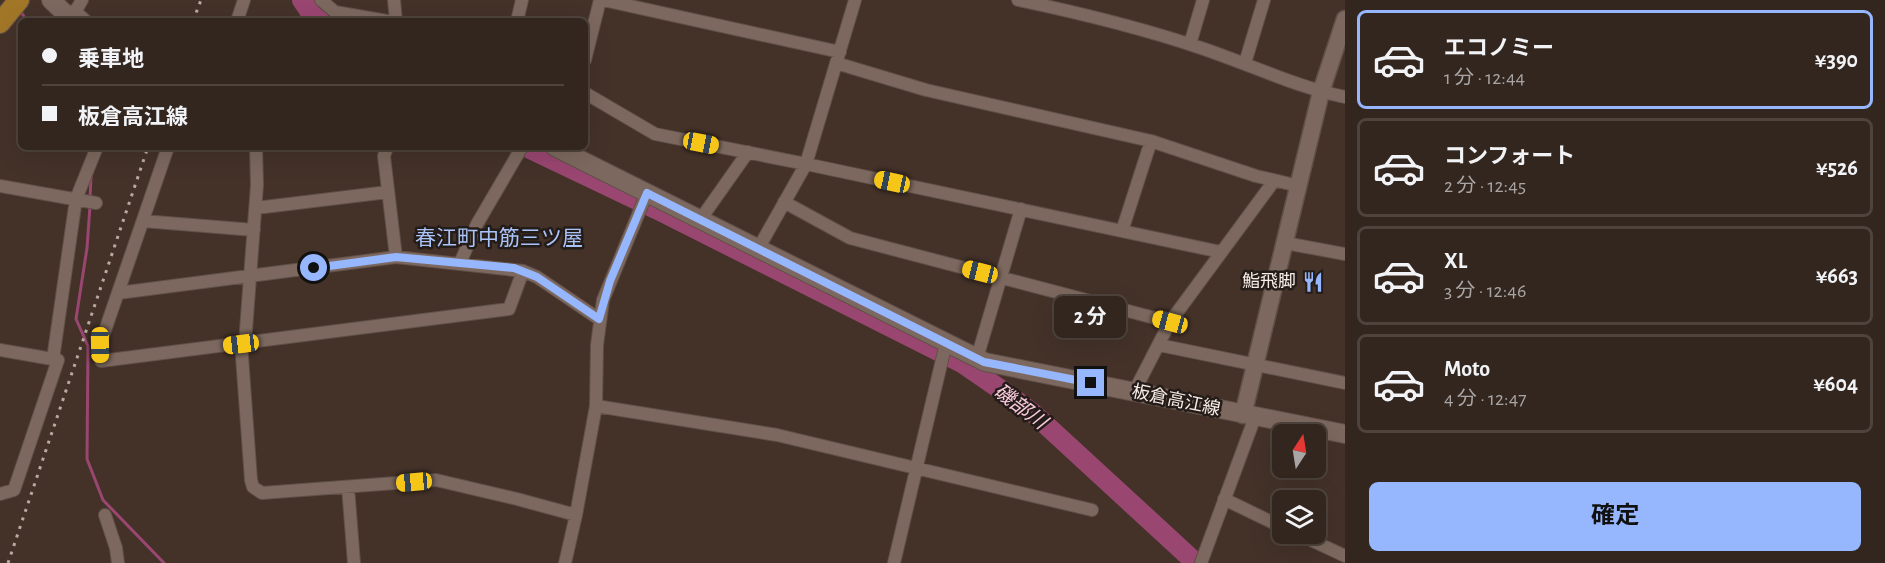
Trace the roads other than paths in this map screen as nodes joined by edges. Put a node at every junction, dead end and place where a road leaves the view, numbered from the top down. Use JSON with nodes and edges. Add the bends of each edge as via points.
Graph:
{"nodes":[{"id":1,"x":19,"y":0,"type":"edge"},
{"id":2,"x":82,"y":0,"type":"edge"},
{"id":3,"x":244,"y":0,"type":"edge"},
{"id":4,"x":321,"y":0,"type":"edge"},
{"id":5,"x":394,"y":0,"type":"edge"},
{"id":6,"x":522,"y":0,"type":"edge"},
{"id":7,"x":601,"y":0,"type":"edge"},
{"id":8,"x":855,"y":0,"type":"edge"},
{"id":9,"x":1018,"y":0,"type":"edge"},
{"id":10,"x":1203,"y":0,"type":"edge"},
{"id":11,"x":1264,"y":0,"type":"edge"},
{"id":12,"x":64,"y":13,"type":"edge"},
{"id":13,"x":238,"y":18,"type":"edge"},
{"id":14,"x":370,"y":18,"type":"edge"},
{"id":15,"x":396,"y":18,"type":"edge"},
{"id":16,"x":518,"y":18,"type":"edge"},
{"id":17,"x":1345,"y":19,"type":"edge"},
{"id":18,"x":0,"y":23,"type":"edge"},
{"id":19,"x":1190,"y":44,"type":"junction"},
{"id":20,"x":588,"y":49,"type":"edge"},
{"id":21,"x":838,"y":58,"type":"junction"},
{"id":22,"x":1245,"y":63,"type":"junction"},
{"id":23,"x":1322,"y":92,"type":"junction"},
{"id":24,"x":588,"y":95,"type":"edge"},
{"id":25,"x":1345,"y":97,"type":"edge"},
{"id":26,"x":1151,"y":141,"type":"junction"},
{"id":27,"x":96,"y":150,"type":"edge"},
{"id":28,"x":167,"y":150,"type":"edge"},
{"id":29,"x":256,"y":150,"type":"edge"},
{"id":30,"x":386,"y":150,"type":"edge"},
{"id":31,"x":520,"y":150,"type":"edge"},
{"id":32,"x":564,"y":150,"type":"edge"},
{"id":33,"x":748,"y":152,"type":"junction"},
{"id":34,"x":806,"y":164,"type":"junction"},
{"id":35,"x":1274,"y":181,"type":"junction"},
{"id":36,"x":0,"y":186,"type":"edge"},
{"id":37,"x":1299,"y":186,"type":"junction"},
{"id":38,"x":388,"y":192,"type":"junction"},
{"id":39,"x":647,"y":193,"type":"junction"},
{"id":40,"x":76,"y":200,"type":"junction"},
{"id":41,"x":784,"y":202,"type":"junction"},
{"id":42,"x":96,"y":203,"type":"dead end"},
{"id":43,"x":256,"y":208,"type":"junction"},
{"id":44,"x":1020,"y":209,"type":"junction"},
{"id":45,"x":700,"y":220,"type":"junction"},
{"id":46,"x":143,"y":221,"type":"junction"},
{"id":47,"x":254,"y":230,"type":"junction"},
{"id":48,"x":1122,"y":231,"type":"junction"},
{"id":49,"x":1285,"y":243,"type":"junction"},
{"id":50,"x":758,"y":249,"type":"junction"},
{"id":51,"x":1221,"y":252,"type":"junction"},
{"id":52,"x":1345,"y":254,"type":"edge"},
{"id":53,"x":396,"y":257,"type":"junction"},
{"id":54,"x":460,"y":263,"type":"junction"},
{"id":55,"x":523,"y":271,"type":"junction"},
{"id":56,"x":252,"y":276,"type":"junction"},
{"id":57,"x":1001,"y":278,"type":"junction"},
{"id":58,"x":118,"y":293,"type":"junction"},
{"id":59,"x":599,"y":319,"type":"junction"},
{"id":60,"x":1170,"y":322,"type":"junction"},
{"id":61,"x":243,"y":343,"type":"junction"},
{"id":62,"x":946,"y":343,"type":"junction"},
{"id":63,"x":1159,"y":345,"type":"junction"},
{"id":64,"x":0,"y":350,"type":"edge"},
{"id":65,"x":977,"y":358,"type":"junction"},
{"id":66,"x":53,"y":359,"type":"junction"},
{"id":67,"x":1255,"y":365,"type":"junction"},
{"id":68,"x":1345,"y":383,"type":"edge"},
{"id":69,"x":1134,"y":392,"type":"junction"},
{"id":70,"x":596,"y":406,"type":"junction"},
{"id":71,"x":1249,"y":416,"type":"junction"},
{"id":72,"x":1345,"y":434,"type":"edge"},
{"id":73,"x":916,"y":469,"type":"junction"},
{"id":74,"x":348,"y":487,"type":"junction"},
{"id":75,"x":0,"y":494,"type":"edge"},
{"id":76,"x":1224,"y":499,"type":"junction"},
{"id":77,"x":1092,"y":510,"type":"dead end"},
{"id":78,"x":105,"y":515,"type":"dead end"},
{"id":79,"x":576,"y":515,"type":"junction"},
{"id":80,"x":1272,"y":522,"type":"edge"},
{"id":81,"x":1319,"y":544,"type":"edge"},
{"id":82,"x":1345,"y":556,"type":"edge"},
{"id":83,"x":118,"y":563,"type":"edge"},
{"id":84,"x":354,"y":563,"type":"edge"},
{"id":85,"x":565,"y":563,"type":"edge"},
{"id":86,"x":894,"y":563,"type":"edge"},
{"id":87,"x":1201,"y":563,"type":"edge"}],
"edges":[{"from":1,"to":18,"type":"main road"},
{"from":2,"to":12,"type":"street"},
{"from":3,"to":13,"type":"street"},
{"from":4,"to":14,"type":"street","via":[[335,12]]},
{"from":5,"to":15,"type":"street"},
{"from":6,"to":16,"type":"street"},
{"from":7,"to":20,"type":"street"},
{"from":7,"to":21,"type":"street"},
{"from":8,"to":21,"type":"street"},
{"from":9,"to":19,"type":"street"},
{"from":10,"to":19,"type":"street"},
{"from":11,"to":22,"type":"street"},
{"from":17,"to":23,"type":"street"},
{"from":19,"to":22,"type":"street"},
{"from":21,"to":26,"type":"street","via":[[926,90]]},
{"from":21,"to":34,"type":"street"},
{"from":22,"to":23,"type":"street"},
{"from":23,"to":25,"type":"street"},
{"from":23,"to":37,"type":"street"},
{"from":24,"to":33,"type":"street","via":[[655,134]]},
{"from":26,"to":35,"type":"street"},
{"from":26,"to":48,"type":"street"},
{"from":27,"to":40,"type":"street"},
{"from":28,"to":46,"type":"street"},
{"from":29,"to":43,"type":"street"},
{"from":30,"to":38,"type":"street"},
{"from":31,"to":54,"type":"street","via":[[477,224]]},
{"from":32,"to":39,"type":"main road","name":"板倉高江線"},
{"from":33,"to":34,"type":"street"},
{"from":33,"to":45,"type":"street"},
{"from":34,"to":41,"type":"street"},
{"from":34,"to":44,"type":"street"},
{"from":35,"to":37,"type":"street"},
{"from":35,"to":51,"type":"street"},
{"from":36,"to":40,"type":"street"},
{"from":37,"to":49,"type":"street"},
{"from":38,"to":43,"type":"street"},
{"from":38,"to":53,"type":"street"},
{"from":39,"to":45,"type":"main road","name":"板倉高江線"},
{"from":39,"to":59,"type":"street","via":[[610,281]]},
{"from":40,"to":42,"type":"street"},
{"from":40,"to":66,"type":"street"},
{"from":41,"to":50,"type":"street"},
{"from":41,"to":57,"type":"street","via":[[850,238]]},
{"from":43,"to":47,"type":"street"},
{"from":44,"to":48,"type":"street"},
{"from":44,"to":57,"type":"street"},
{"from":45,"to":50,"type":"main road","name":"板倉高江線"},
{"from":46,"to":47,"type":"street"},
{"from":46,"to":58,"type":"street"},
{"from":47,"to":56,"type":"street"},
{"from":48,"to":51,"type":"street"},
{"from":49,"to":52,"type":"street"},
{"from":49,"to":67,"type":"street"},
{"from":50,"to":62,"type":"main road","name":"板倉高江線"},
{"from":51,"to":60,"type":"street"},
{"from":53,"to":54,"type":"street"},
{"from":53,"to":56,"type":"street"},
{"from":54,"to":55,"type":"street"},
{"from":55,"to":59,"type":"street"},
{"from":55,"to":61,"type":"street","via":[[509,309]]},
{"from":56,"to":58,"type":"street"},
{"from":56,"to":61,"type":"street"},
{"from":57,"to":60,"type":"street"},
{"from":57,"to":65,"type":"street"},
{"from":58,"to":61,"type":"street","via":[[100,345],[101,361]]},
{"from":59,"to":70,"type":"street"},
{"from":60,"to":63,"type":"street"},
{"from":61,"to":74,"type":"street","via":[[250,480],[254,487],[262,493]]},
{"from":62,"to":65,"type":"main road","name":"板倉高江線"},
{"from":62,"to":73,"type":"street"},
{"from":63,"to":67,"type":"street"},
{"from":63,"to":69,"type":"street"},
{"from":64,"to":66,"type":"street"},
{"from":65,"to":69,"type":"main road","name":"板倉高江線"},
{"from":66,"to":75,"type":"street","via":[[58,360],[14,490]]},
{"from":67,"to":68,"type":"street"},
{"from":67,"to":71,"type":"street"},
{"from":69,"to":71,"type":"main road","name":"板倉高江線"},
{"from":70,"to":73,"type":"street","via":[[777,435]]},
{"from":70,"to":79,"type":"street"},
{"from":71,"to":72,"type":"main road","name":"板倉高江線"},
{"from":71,"to":76,"type":"street"},
{"from":73,"to":77,"type":"street"},
{"from":73,"to":86,"type":"street"},
{"from":74,"to":79,"type":"street","via":[[436,480]]},
{"from":74,"to":84,"type":"street"},
{"from":76,"to":80,"type":"street"},
{"from":76,"to":87,"type":"street"},
{"from":78,"to":83,"type":"street"},
{"from":79,"to":85,"type":"street"},
{"from":81,"to":82,"type":"street"}]}
